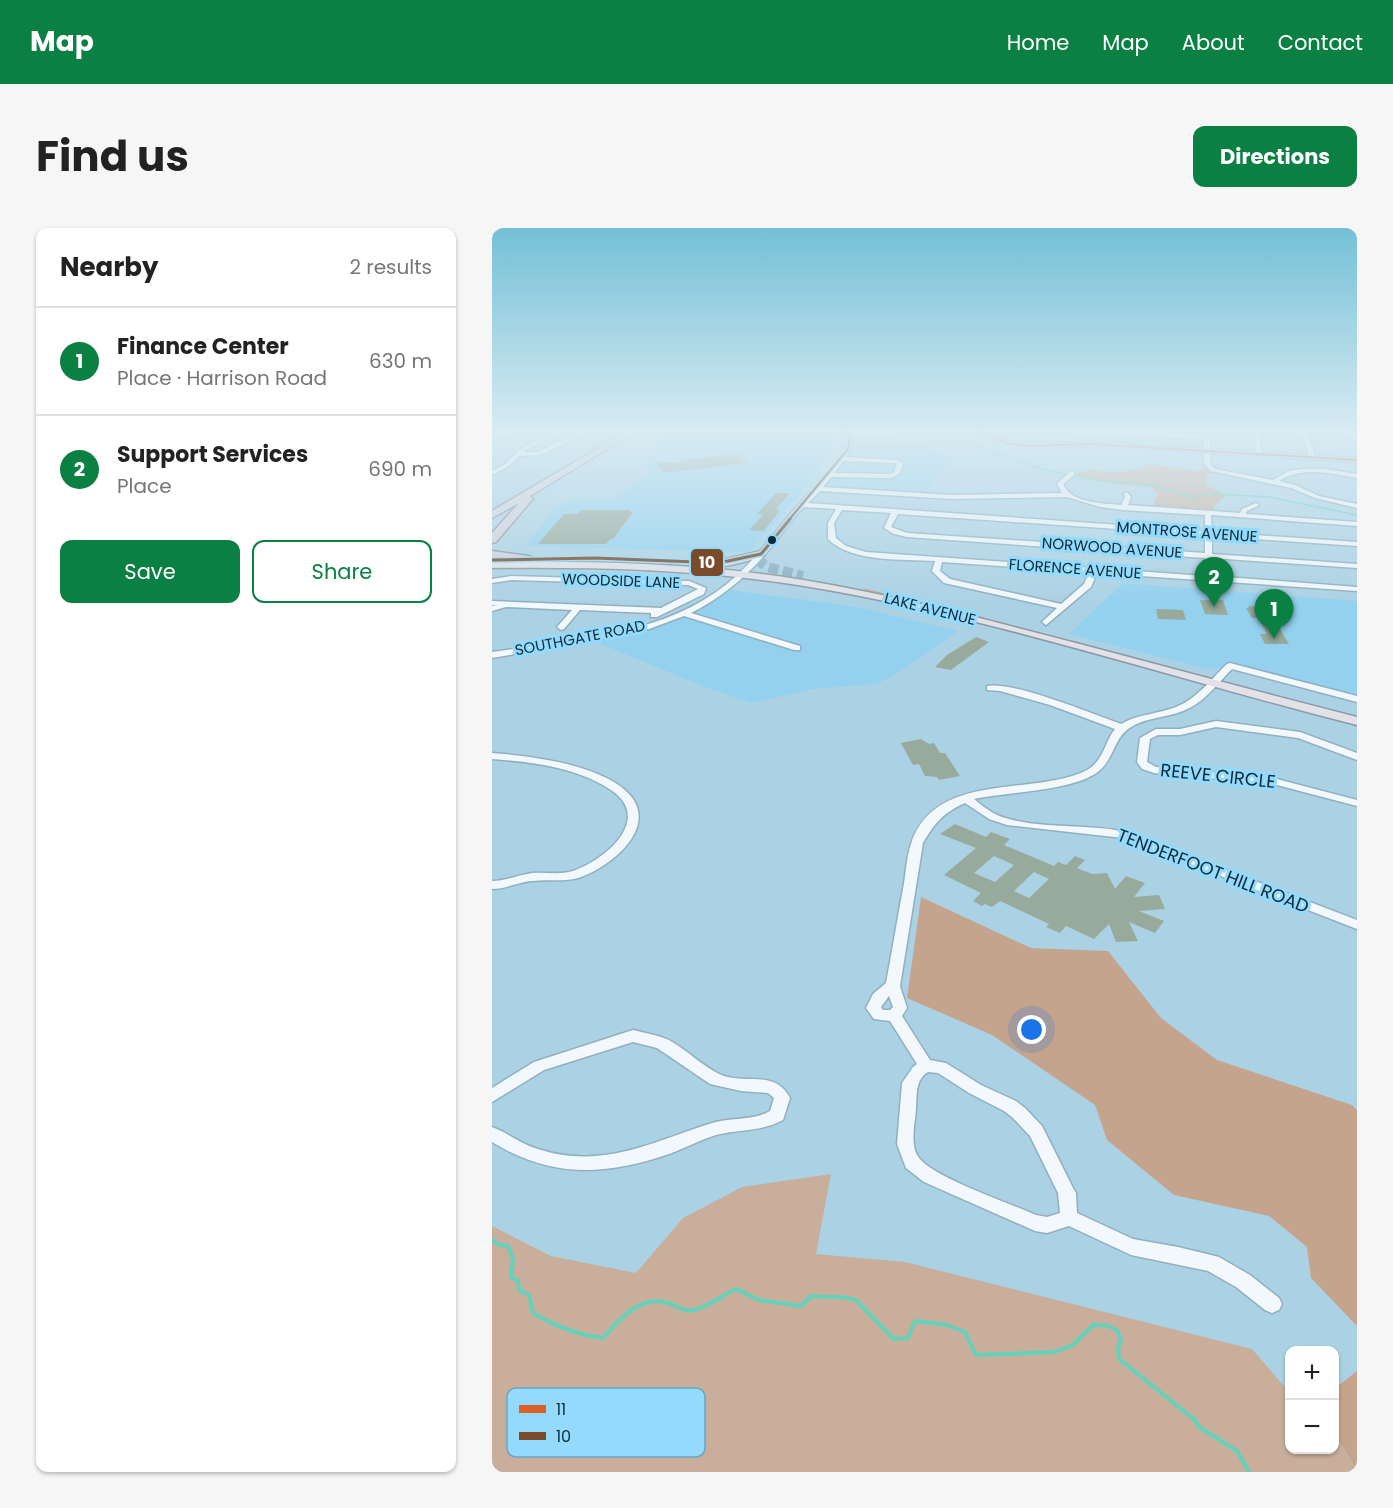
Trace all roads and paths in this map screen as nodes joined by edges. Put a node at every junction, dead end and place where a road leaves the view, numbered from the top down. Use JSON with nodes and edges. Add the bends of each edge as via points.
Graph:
{"nodes":[{"id":1,"x":520,"y":488,"type":"edge"},
{"id":2,"x":524,"y":488,"type":"edge"},
{"id":3,"x":536,"y":488,"type":"edge"},
{"id":4,"x":543,"y":488,"type":"edge"},
{"id":5,"x":1063,"y":488,"type":"edge"},
{"id":6,"x":1298,"y":488,"type":"edge"},
{"id":7,"x":817,"y":489,"type":"joint"},
{"id":8,"x":1127,"y":494,"type":"dead end"},
{"id":9,"x":1067,"y":495,"type":"junction"},
{"id":10,"x":492,"y":502,"type":"edge"},
{"id":11,"x":788,"y":505,"type":"dead end"},
{"id":12,"x":802,"y":505,"type":"junction"},
{"id":13,"x":1256,"y":505,"type":"dead end"},
{"id":14,"x":1357,"y":506,"type":"edge"},
{"id":15,"x":492,"y":507,"type":"edge"},
{"id":16,"x":840,"y":508,"type":"junction"},
{"id":17,"x":1122,"y":508,"type":"junction"},
{"id":18,"x":895,"y":512,"type":"junction"},
{"id":19,"x":1208,"y":514,"type":"junction"},
{"id":20,"x":492,"y":515,"type":"edge"},
{"id":21,"x":1242,"y":516,"type":"junction"},
{"id":22,"x":788,"y":521,"type":"junction"},
{"id":23,"x":1357,"y":524,"type":"edge"},
{"id":24,"x":1209,"y":534,"type":"junction"},
{"id":25,"x":492,"y":540,"type":"edge"},
{"id":26,"x":1357,"y":544,"type":"edge"},
{"id":27,"x":492,"y":554,"type":"edge"},
{"id":28,"x":761,"y":554,"type":"junction"},
{"id":29,"x":1208,"y":555,"type":"junction"},
{"id":30,"x":529,"y":559,"type":"junction"},
{"id":31,"x":939,"y":560,"type":"junction"},
{"id":32,"x":494,"y":564,"type":"edge"},
{"id":33,"x":1357,"y":566,"type":"edge"},
{"id":34,"x":642,"y":567,"type":"junction"},
{"id":35,"x":706,"y":568,"type":"junction"},
{"id":36,"x":1094,"y":570,"type":"junction"},
{"id":37,"x":746,"y":572,"type":"junction"},
{"id":38,"x":771,"y":578,"type":"junction"},
{"id":39,"x":1209,"y":578,"type":"junction"},
{"id":40,"x":492,"y":581,"type":"edge"},
{"id":41,"x":733,"y":583,"type":"junction"},
{"id":42,"x":1357,"y":590,"type":"edge"},
{"id":43,"x":492,"y":603,"type":"edge"},
{"id":44,"x":506,"y":605,"type":"junction"},
{"id":45,"x":579,"y":607,"type":"junction"},
{"id":46,"x":1062,"y":607,"type":"junction"},
{"id":47,"x":492,"y":609,"type":"edge"},
{"id":48,"x":664,"y":611,"type":"junction"},
{"id":49,"x":683,"y":613,"type":"junction"},
{"id":50,"x":1046,"y":622,"type":"dead end"},
{"id":51,"x":561,"y":627,"type":"dead end"},
{"id":52,"x":610,"y":635,"type":"junction"},
{"id":53,"x":797,"y":648,"type":"dead end"},
{"id":54,"x":492,"y":655,"type":"edge"},
{"id":55,"x":1215,"y":680,"type":"junction"},
{"id":56,"x":990,"y":688,"type":"dead end"},
{"id":57,"x":1357,"y":699,"type":"edge"},
{"id":58,"x":1357,"y":713,"type":"edge"},
{"id":59,"x":1357,"y":721,"type":"edge"},
{"id":60,"x":1122,"y":728,"type":"junction"},
{"id":61,"x":492,"y":756,"type":"edge"},
{"id":62,"x":1357,"y":757,"type":"edge"},
{"id":63,"x":966,"y":798,"type":"junction"},
{"id":64,"x":1357,"y":803,"type":"edge"},
{"id":65,"x":492,"y":885,"type":"edge"},
{"id":66,"x":1357,"y":925,"type":"edge"},
{"id":67,"x":893,"y":986,"type":"junction"},
{"id":68,"x":894,"y":1016,"type":"junction"},
{"id":69,"x":926,"y":1066,"type":"junction"},
{"id":70,"x":492,"y":1096,"type":"edge"},
{"id":71,"x":492,"y":1134,"type":"edge"},
{"id":72,"x":1069,"y":1218,"type":"junction"},
{"id":73,"x":1272,"y":1304,"type":"dead end"}],
"edges":[{"from":1,"to":10,"type":"highway"},
{"from":2,"to":15,"type":"highway"},
{"from":3,"to":20,"type":"highway"},
{"from":4,"to":25,"type":"highway"},
{"from":5,"to":9,"type":"street"},
{"from":6,"to":14,"type":"street","via":[[1307,495]]},
{"from":7,"to":9,"type":"street","via":[[952,497]]},
{"from":7,"to":12,"type":"street","name":"SOUTHGATE ROAD"},
{"from":8,"to":17,"type":"street"},
{"from":9,"to":17,"type":"street","via":[[1083,504]]},
{"from":11,"to":22,"type":"street"},
{"from":12,"to":16,"type":"street","name":"MONTROSE AVENUE"},
{"from":12,"to":22,"type":"street","name":"SOUTHGATE ROAD"},
{"from":13,"to":21,"type":"street","via":[[1244,510]]},
{"from":16,"to":18,"type":"street","name":"MONTROSE AVENUE"},
{"from":16,"to":31,"type":"street","name":"FLORENCE AVENUE","via":[[830,531],[839,546],[872,555]]},
{"from":17,"to":19,"type":"street"},
{"from":18,"to":24,"type":"street","name":"MONTROSE AVENUE"},
{"from":18,"to":29,"type":"street","name":"NORWOOD AVENUE","via":[[887,528],[907,535]]},
{"from":19,"to":21,"type":"street"},
{"from":19,"to":24,"type":"street"},
{"from":21,"to":23,"type":"street"},
{"from":22,"to":28,"type":"street","name":"SOUTHGATE ROAD"},
{"from":24,"to":26,"type":"street","name":"MONTROSE AVENUE"},
{"from":24,"to":29,"type":"street"},
{"from":27,"to":30,"type":"highway"},
{"from":28,"to":35,"type":"main road"},
{"from":28,"to":37,"type":"street","name":"SOUTHGATE ROAD"},
{"from":29,"to":33,"type":"street","name":"NORWOOD AVENUE"},
{"from":29,"to":39,"type":"street"},
{"from":30,"to":32,"type":"main road","name":"LAKE AVENUE"},
{"from":30,"to":35,"type":"main road","name":"LAKE AVENUE","via":[[632,560]]},
{"from":31,"to":36,"type":"street","name":"FLORENCE AVENUE"},
{"from":31,"to":46,"type":"street","via":[[936,572],[947,581]]},
{"from":32,"to":34,"type":"main road","name":"LAKE AVENUE"},
{"from":34,"to":35,"type":"main road","name":"LAKE AVENUE"},
{"from":34,"to":37,"type":"main road","via":[[689,566]]},
{"from":35,"to":37,"type":"main road","name":"LAKE AVENUE"},
{"from":35,"to":41,"type":"main road","via":[[727,576]]},
{"from":36,"to":39,"type":"street","name":"FLORENCE AVENUE"},
{"from":36,"to":46,"type":"street","via":[[1090,582]]},
{"from":37,"to":38,"type":"main road","name":"LAKE AVENUE"},
{"from":37,"to":41,"type":"street","name":"SOUTHGATE ROAD"},
{"from":37,"to":55,"type":"main road","name":"LAKE AVENUE","via":[[821,579],[924,598]]},
{"from":38,"to":41,"type":"main road"},
{"from":38,"to":55,"type":"main road","name":"LAKE AVENUE","via":[[918,605]]},
{"from":39,"to":42,"type":"street","name":"FLORENCE AVENUE"},
{"from":40,"to":48,"type":"street","name":"WOODSIDE LANE","via":[[511,578],[689,583],[702,588],[698,595]]},
{"from":41,"to":49,"type":"street","name":"SOUTHGATE ROAD"},
{"from":43,"to":44,"type":"street"},
{"from":44,"to":45,"type":"street"},
{"from":44,"to":47,"type":"street"},
{"from":45,"to":48,"type":"street"},
{"from":45,"to":51,"type":"street"},
{"from":46,"to":50,"type":"street"},
{"from":48,"to":52,"type":"street","via":[[611,628]]},
{"from":49,"to":52,"type":"street","name":"SOUTHGATE ROAD"},
{"from":49,"to":53,"type":"street"},
{"from":52,"to":54,"type":"street","name":"SOUTHGATE ROAD"},
{"from":55,"to":57,"type":"street","via":[[1230,666]]},
{"from":55,"to":58,"type":"main road","name":"LAKE AVENUE"},
{"from":55,"to":59,"type":"main road","name":"LAKE AVENUE"},
{"from":55,"to":60,"type":"street","via":[[1184,708]]},
{"from":56,"to":60,"type":"street","via":[[1053,703]]},
{"from":60,"to":63,"type":"street","via":[[1103,763],[1086,774],[1047,785]]},
{"from":61,"to":65,"type":"street","via":[[541,762],[612,786],[625,796],[634,821],[624,841],[586,870]]},
{"from":62,"to":64,"type":"street","name":"REEVE CIRCLE","via":[[1300,735],[1216,724],[1151,734],[1145,738],[1143,762],[1154,770],[1281,783]]},
{"from":63,"to":66,"type":"street","name":"TENDERFOOT HILL ROAD","via":[[986,813],[1005,820],[1126,835]]},
{"from":63,"to":67,"type":"street","via":[[939,813],[920,836]]},
{"from":67,"to":68,"type":"street","via":[[900,1004]]},
{"from":67,"to":68,"type":"street","via":[[883,992],[873,1008],[879,1016]]},
{"from":68,"to":69,"type":"street"},
{"from":69,"to":72,"type":"street","via":[[951,1072],[1027,1120],[1044,1144],[1067,1193]]},
{"from":69,"to":72,"type":"street","via":[[910,1083],[905,1144],[912,1162],[930,1178],[1035,1223],[1047,1225]]},
{"from":70,"to":71,"type":"street","via":[[539,1066],[633,1036],[661,1043],[716,1080],[771,1087],[782,1098],[777,1115],[767,1121],[718,1128],[634,1158],[593,1164],[537,1158]]},
{"from":72,"to":73,"type":"street","via":[[1131,1247],[1212,1263]]}]}
